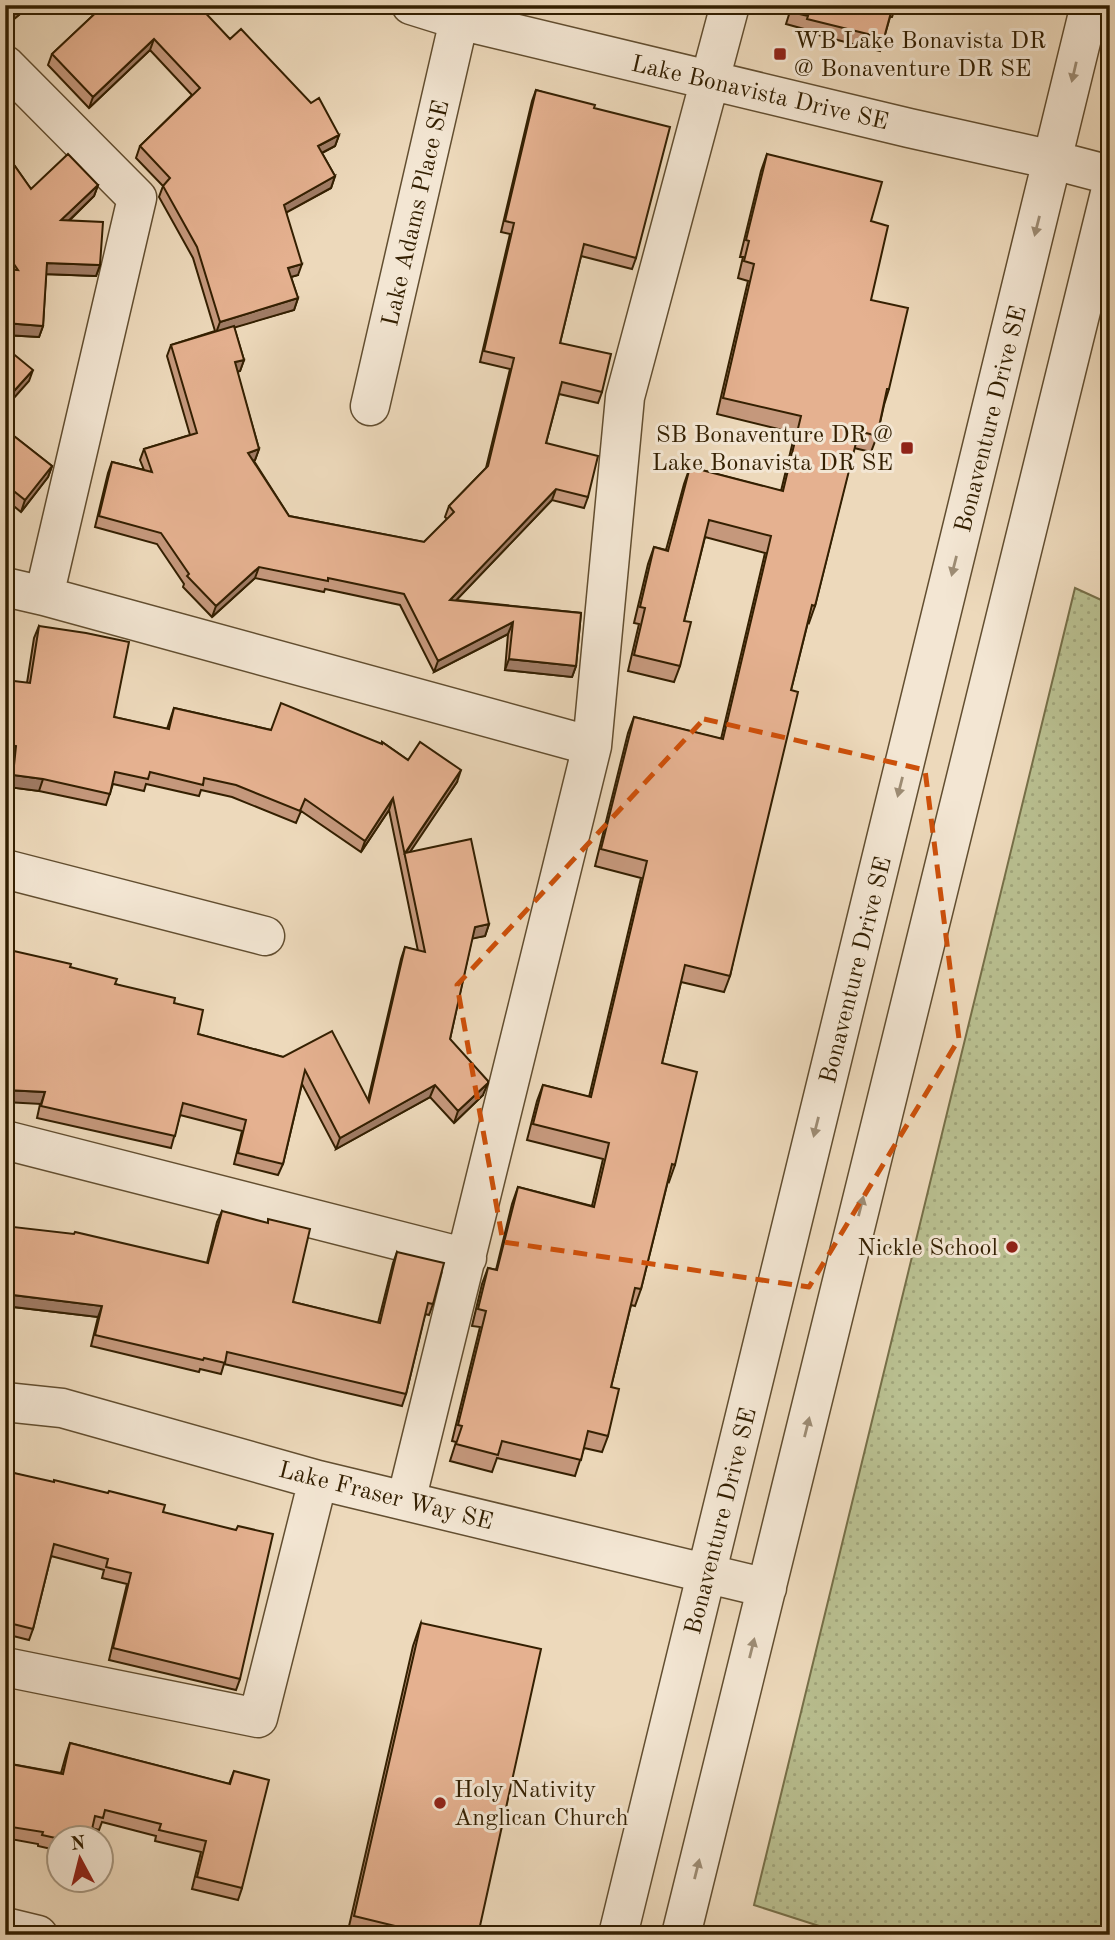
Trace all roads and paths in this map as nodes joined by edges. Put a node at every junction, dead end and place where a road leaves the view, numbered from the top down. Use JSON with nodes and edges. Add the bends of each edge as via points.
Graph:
{"nodes":[{"id":1,"x":411,"y":5,"type":"edge"},
{"id":2,"x":730,"y":5,"type":"edge"},
{"id":3,"x":1090,"y":5,"type":"edge"},
{"id":4,"x":459,"y":20,"type":"junction"},
{"id":5,"x":5,"y":65,"type":"edge"},
{"id":6,"x":711,"y":80,"type":"junction"},
{"id":7,"x":1053,"y":160,"type":"junction"},
{"id":8,"x":1110,"y":175,"type":"edge"},
{"id":9,"x":1110,"y":193,"type":"edge"},
{"id":10,"x":370,"y":406,"type":"dead end"},
{"id":11,"x":5,"y":587,"type":"edge"},
{"id":12,"x":44,"y":596,"type":"junction"},
{"id":13,"x":592,"y":746,"type":"junction"},
{"id":14,"x":5,"y":869,"type":"edge"},
{"id":15,"x":265,"y":936,"type":"dead end"},
{"id":16,"x":5,"y":1140,"type":"edge"},
{"id":17,"x":467,"y":1258,"type":"junction"},
{"id":18,"x":5,"y":1402,"type":"edge"},
{"id":19,"x":318,"y":1480,"type":"junction"},
{"id":20,"x":406,"y":1501,"type":"junction"},
{"id":21,"x":707,"y":1573,"type":"junction"},
{"id":22,"x":767,"y":1587,"type":"junction"},
{"id":23,"x":5,"y":1667,"type":"edge"},
{"id":24,"x":5,"y":1927,"type":"edge"},
{"id":25,"x":38,"y":1935,"type":"edge"},
{"id":26,"x":618,"y":1935,"type":"edge"},
{"id":27,"x":681,"y":1935,"type":"edge"}],
"edges":[{"from":1,"to":4,"type":"street","name":"Lake Bonavista Drive SE"},
{"from":2,"to":6,"type":"street"},
{"from":3,"to":7,"type":"street","name":"Bonaventure Drive SE","one_way":true},
{"from":4,"to":6,"type":"street","name":"Lake Bonavista Drive SE"},
{"from":4,"to":10,"type":"street","name":"Lake Adams Place SE"},
{"from":5,"to":12,"type":"street","via":[[137,198]]},
{"from":6,"to":7,"type":"street","name":"Lake Bonavista Drive SE"},
{"from":6,"to":13,"type":"street","via":[[625,397]]},
{"from":7,"to":8,"type":"street","name":"Lake Bonavista Drive SE"},
{"from":7,"to":21,"type":"street","name":"Bonaventure Drive SE","one_way":true},
{"from":22,"to":9,"type":"street","one_way":true},
{"from":11,"to":12,"type":"street"},
{"from":12,"to":13,"type":"street"},
{"from":13,"to":17,"type":"street"},
{"from":14,"to":15,"type":"street"},
{"from":16,"to":17,"type":"street"},
{"from":17,"to":20,"type":"street"},
{"from":18,"to":19,"type":"street","name":"Lake Fraser Way SE","via":[[62,1408]]},
{"from":19,"to":20,"type":"street","name":"Lake Fraser Way SE"},
{"from":19,"to":23,"type":"street","via":[[258,1718]]},
{"from":20,"to":21,"type":"street","name":"Lake Fraser Way SE"},
{"from":21,"to":22,"type":"street","name":"Lake Fraser Way SE"},
{"from":21,"to":26,"type":"street","name":"Bonaventure Drive SE"},
{"from":27,"to":22,"type":"street","one_way":true},
{"from":24,"to":25,"type":"street"}]}
